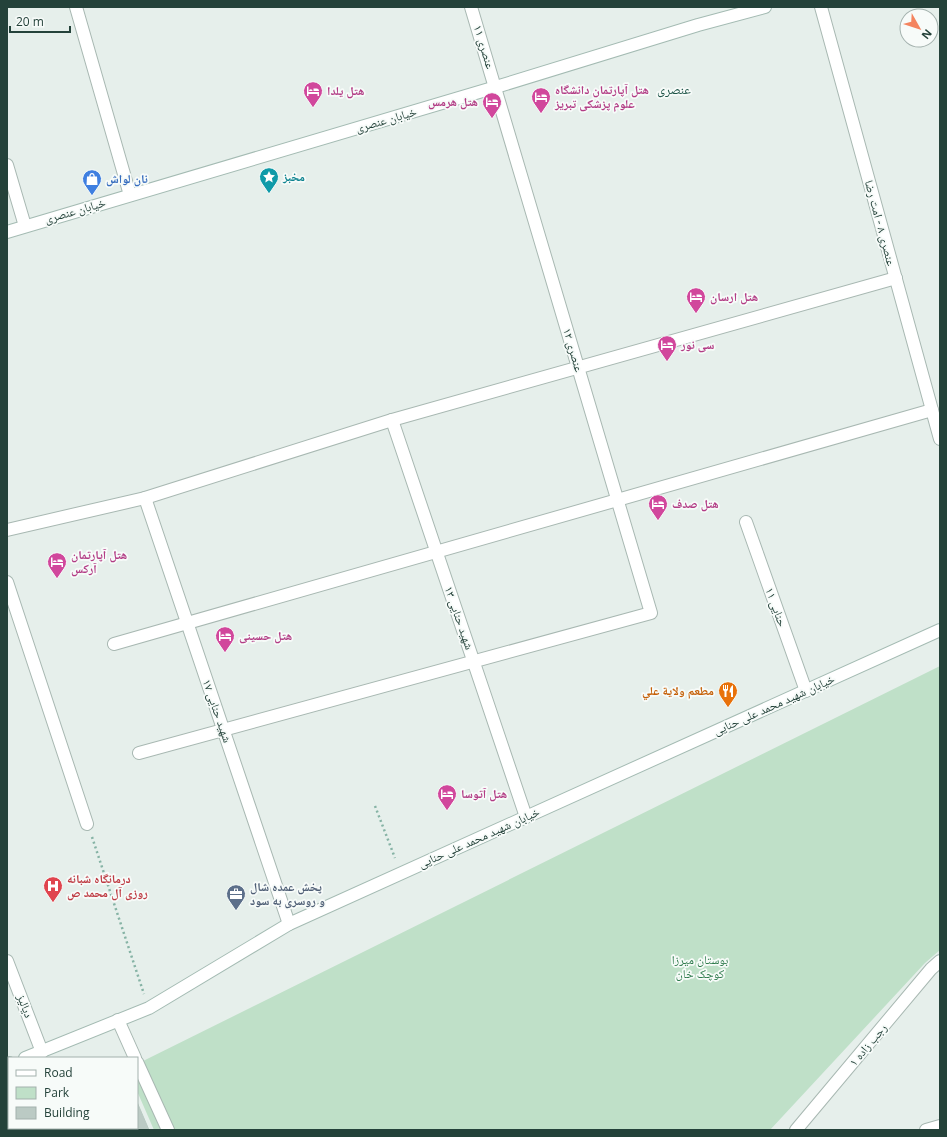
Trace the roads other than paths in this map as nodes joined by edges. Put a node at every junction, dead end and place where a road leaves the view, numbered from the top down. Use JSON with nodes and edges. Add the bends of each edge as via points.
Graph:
{"nodes":[{"id":1,"x":76,"y":7,"type":"edge"},
{"id":2,"x":471,"y":7,"type":"edge"},
{"id":3,"x":765,"y":7,"type":"edge"},
{"id":4,"x":821,"y":7,"type":"edge"},
{"id":5,"x":496,"y":87,"type":"junction"},
{"id":6,"x":7,"y":165,"type":"edge"},
{"id":7,"x":130,"y":195,"type":"junction"},
{"id":8,"x":25,"y":226,"type":"junction"},
{"id":9,"x":7,"y":232,"type":"edge"},
{"id":10,"x":896,"y":278,"type":"junction"},
{"id":11,"x":578,"y":367,"type":"junction"},
{"id":12,"x":932,"y":410,"type":"junction"},
{"id":13,"x":392,"y":420,"type":"junction"},
{"id":14,"x":940,"y":439,"type":"edge"},
{"id":15,"x":145,"y":498,"type":"junction"},
{"id":16,"x":618,"y":500,"type":"junction"},
{"id":17,"x":746,"y":522,"type":"dead end"},
{"id":18,"x":7,"y":530,"type":"edge"},
{"id":19,"x":436,"y":552,"type":"junction"},
{"id":20,"x":7,"y":582,"type":"edge"},
{"id":21,"x":187,"y":623,"type":"junction"},
{"id":22,"x":940,"y":630,"type":"edge"},
{"id":23,"x":114,"y":644,"type":"dead end"},
{"id":24,"x":473,"y":661,"type":"junction"},
{"id":25,"x":806,"y":691,"type":"junction"},
{"id":26,"x":223,"y":729,"type":"junction"},
{"id":27,"x":139,"y":753,"type":"dead end"},
{"id":28,"x":526,"y":817,"type":"junction"},
{"id":29,"x":87,"y":824,"type":"road end"},
{"id":30,"x":289,"y":924,"type":"junction"},
{"id":31,"x":7,"y":961,"type":"edge"},
{"id":32,"x":940,"y":961,"type":"edge"},
{"id":33,"x":118,"y":1020,"type":"junction"},
{"id":34,"x":42,"y":1052,"type":"junction"},
{"id":35,"x":28,"y":1057,"type":"edge"},
{"id":36,"x":135,"y":1057,"type":"edge"},
{"id":37,"x":138,"y":1064,"type":"edge"},
{"id":38,"x":940,"y":1126,"type":"edge"},
{"id":39,"x":168,"y":1130,"type":"edge"},
{"id":40,"x":796,"y":1130,"type":"edge"},
{"id":41,"x":926,"y":1130,"type":"edge"}],
"edges":[{"from":1,"to":7,"type":"street"},
{"from":2,"to":5,"type":"street","name":"عنصری ۱۱"},
{"from":3,"to":5,"type":"street","name":"خیابان عنصری"},
{"from":4,"to":10,"type":"street","name":"عنصری ۸ - امت رضا"},
{"from":5,"to":7,"type":"street","name":"خیابان عنصری"},
{"from":5,"to":11,"type":"street","name":"عنصری ۱۲"},
{"from":6,"to":8,"type":"street"},
{"from":7,"to":8,"type":"street","name":"خیابان عنصری"},
{"from":8,"to":9,"type":"street","name":"خیابان عنصری"},
{"from":10,"to":11,"type":"street"},
{"from":10,"to":12,"type":"street","name":"عنصری ۸ - امت رضا"},
{"from":11,"to":13,"type":"street"},
{"from":11,"to":16,"type":"street","name":"عنصری ۱۲"},
{"from":12,"to":14,"type":"street","name":"عنصری ۸ - امت رضا"},
{"from":12,"to":16,"type":"street"},
{"from":13,"to":15,"type":"street"},
{"from":13,"to":19,"type":"street","name":"شهید حنایی ۱۳"},
{"from":15,"to":18,"type":"street"},
{"from":15,"to":21,"type":"street","name":"شهید حنایی ۱۷"},
{"from":16,"to":19,"type":"street"},
{"from":16,"to":24,"type":"street","name":"عنصری ۱۲","via":[[651,613]]},
{"from":17,"to":25,"type":"street","name":"حنایی ۱۱"},
{"from":19,"to":21,"type":"street"},
{"from":19,"to":24,"type":"street","name":"شهید حنایی ۱۳"},
{"from":20,"to":29,"type":"street"},
{"from":21,"to":23,"type":"street"},
{"from":21,"to":26,"type":"street","name":"شهید حنایی ۱۷"},
{"from":22,"to":25,"type":"street","name":"خیابان شهید محمد علی حنایی"},
{"from":24,"to":26,"type":"street"},
{"from":24,"to":28,"type":"street","name":"شهید حنایی ۱۳"},
{"from":25,"to":28,"type":"street","name":"خیابان شهید محمد علی حنایی"},
{"from":26,"to":27,"type":"street"},
{"from":26,"to":30,"type":"street","name":"شهید حنایی ۱۷"},
{"from":28,"to":30,"type":"street","name":"خیابان شهید محمد علی حنایی"},
{"from":30,"to":33,"type":"street","name":"خیابان شهید محمد علی حنایی","via":[[149,1008]]},
{"from":31,"to":34,"type":"street","name":"دیالیز"},
{"from":32,"to":40,"type":"street","name":"رجب زاده ۱"},
{"from":33,"to":34,"type":"street","name":"خیابان شهید محمد علی حنایی"},
{"from":33,"to":36,"type":"street"},
{"from":34,"to":35,"type":"street","name":"خیابان شهید محمد علی حنایی"},
{"from":37,"to":39,"type":"street"},
{"from":38,"to":41,"type":"street"}]}
